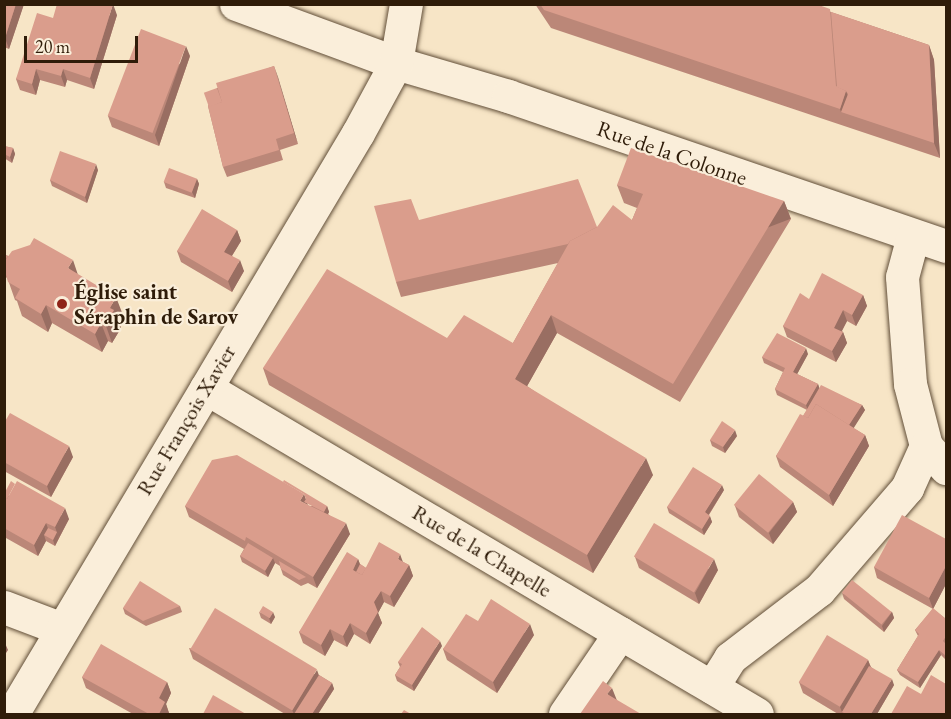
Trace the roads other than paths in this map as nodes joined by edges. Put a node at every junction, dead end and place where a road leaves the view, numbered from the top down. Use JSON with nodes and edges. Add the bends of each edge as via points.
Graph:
{"nodes":[{"id":1,"x":236,"y":4,"type":"edge"},
{"id":2,"x":406,"y":4,"type":"edge"},
{"id":3,"x":396,"y":63,"type":"junction"},
{"id":4,"x":914,"y":236,"type":"junction"},
{"id":5,"x":946,"y":246,"type":"edge"},
{"id":6,"x":206,"y":388,"type":"junction"},
{"id":7,"x":936,"y":457,"type":"edge"},
{"id":8,"x":4,"y":607,"type":"edge"},
{"id":9,"x":62,"y":629,"type":"junction"},
{"id":10,"x":620,"y":633,"type":"junction"},
{"id":11,"x":712,"y":687,"type":"junction"},
{"id":12,"x":12,"y":714,"type":"edge"},
{"id":13,"x":565,"y":714,"type":"edge"},
{"id":14,"x":757,"y":714,"type":"edge"}],
"edges":[{"from":1,"to":3,"type":"street","name":"Rue de la Colonne"},
{"from":2,"to":3,"type":"street"},
{"from":3,"to":4,"type":"street","name":"Rue de la Colonne","via":[[508,96]]},
{"from":3,"to":6,"type":"street","name":"Rue François Xavier"},
{"from":4,"to":5,"type":"street","name":"Rue de la Colonne"},
{"from":4,"to":7,"type":"street","via":[[902,277],[910,384]]},
{"from":6,"to":9,"type":"street","name":"Rue François Xavier"},
{"from":6,"to":10,"type":"street","name":"Rue de la Chapelle"},
{"from":7,"to":11,"type":"street","via":[[819,590],[730,657]]},
{"from":8,"to":9,"type":"street"},
{"from":9,"to":12,"type":"street","name":"Rue François Xavier"},
{"from":10,"to":11,"type":"street","name":"Rue de la Chapelle"},
{"from":10,"to":13,"type":"street"},
{"from":11,"to":14,"type":"street","name":"Rue de la Chapelle"}]}
